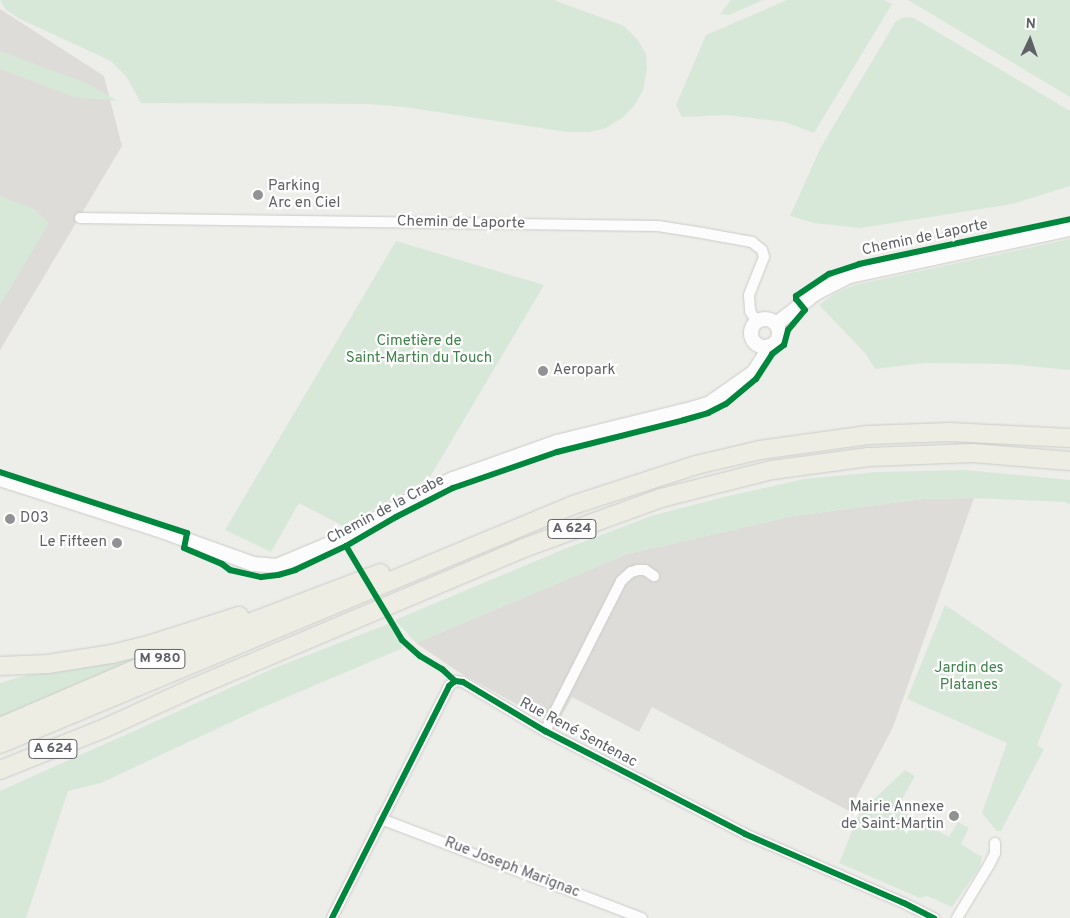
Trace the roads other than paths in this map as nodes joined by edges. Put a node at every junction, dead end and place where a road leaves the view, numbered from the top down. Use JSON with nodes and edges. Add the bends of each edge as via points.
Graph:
{"nodes":[{"id":1,"x":80,"y":218,"type":"dead end"},
{"id":2,"x":1070,"y":229,"type":"edge"},
{"id":3,"x":756,"y":321,"type":"junction"},
{"id":4,"x":776,"y":324,"type":"junction"},
{"id":5,"x":754,"y":343,"type":"junction"},
{"id":6,"x":770,"y":346,"type":"junction"},
{"id":7,"x":741,"y":381,"type":"junction"},
{"id":8,"x":1070,"y":438,"type":"edge"},
{"id":9,"x":1070,"y":461,"type":"edge"},
{"id":10,"x":4,"y":482,"type":"edge"},
{"id":11,"x":472,"y":546,"type":"junction"},
{"id":12,"x":654,"y":576,"type":"dead end"},
{"id":13,"x":322,"y":594,"type":"junction"},
{"id":14,"x":48,"y":664,"type":"junction"},
{"id":15,"x":0,"y":666,"type":"edge"},
{"id":16,"x":0,"y":676,"type":"edge"},
{"id":17,"x":0,"y":727,"type":"edge"},
{"id":18,"x":545,"y":731,"type":"junction"},
{"id":19,"x":0,"y":744,"type":"edge"},
{"id":20,"x":0,"y":770,"type":"edge"},
{"id":21,"x":381,"y":820,"type":"junction"},
{"id":22,"x":995,"y":843,"type":"dead end"},
{"id":23,"x":332,"y":918,"type":"edge"},
{"id":24,"x":642,"y":918,"type":"edge"},
{"id":25,"x":934,"y":918,"type":"edge"},
{"id":26,"x":957,"y":918,"type":"edge"}],
"edges":[{"from":1,"to":3,"type":"street","name":"Chemin de Laporte","via":[[658,226],[752,242],[762,250],[764,257],[749,295],[750,311]]},
{"from":2,"to":4,"type":"street","name":"Chemin de Laporte","via":[[850,276],[816,293]]},
{"from":3,"to":4,"type":"street","via":[[767,319]]},
{"from":3,"to":5,"type":"street","name":"Chemin de Laporte","via":[[750,334]]},
{"from":4,"to":6,"type":"street","via":[[778,338]]},
{"from":5,"to":6,"type":"street"},
{"from":5,"to":7,"type":"street","name":"Chemin de la Crabe","via":[[754,360]]},
{"from":6,"to":7,"type":"street","name":"Chemin de la Crabe","via":[[754,372]]},
{"from":7,"to":10,"type":"street","name":"Chemin de la Crabe","via":[[726,393],[695,408],[557,442],[453,479],[341,539],[277,566],[253,564],[156,529]]},
{"from":8,"to":11,"type":"highway","number":"A 624","via":[[1006,433],[906,432],[760,450],[648,479]]},
{"from":9,"to":20,"type":"highway","number":"A 624","via":[[973,453],[868,457],[772,470],[669,496],[521,549]]},
{"from":11,"to":13,"type":"highway","number":"M 980","via":[[416,559]]},
{"from":11,"to":19,"type":"highway","number":"A 624"},
{"from":12,"to":18,"type":"street","via":[[638,570],[621,581]]},
{"from":13,"to":14,"type":"highway","via":[[206,625],[137,648]]},
{"from":13,"to":17,"type":"highway","number":"M 980","via":[[196,643]]},
{"from":14,"to":15,"type":"highway"},
{"from":14,"to":16,"type":"highway"},
{"from":18,"to":21,"type":"street","name":"Rue René Sentenac","via":[[463,682],[455,681],[449,686]]},
{"from":18,"to":25,"type":"street","name":"Rue René Sentenac","via":[[745,834]]},
{"from":21,"to":23,"type":"street","name":"Rue René Sentenac"},
{"from":21,"to":24,"type":"street","name":"Rue Joseph Marignac"},
{"from":22,"to":26,"type":"street","via":[[995,853],[989,865]]}]}
